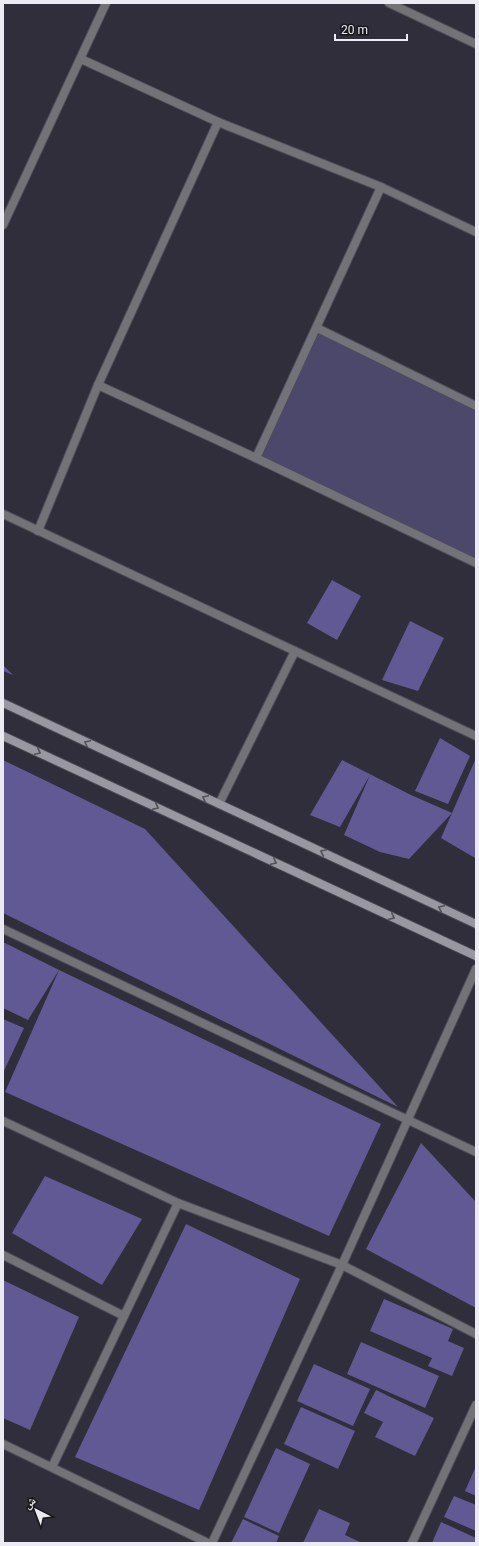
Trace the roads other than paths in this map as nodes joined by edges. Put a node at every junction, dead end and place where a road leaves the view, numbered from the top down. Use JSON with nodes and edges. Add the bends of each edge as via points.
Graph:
{"nodes":[{"id":1,"x":106,"y":3,"type":"edge"},
{"id":2,"x":389,"y":3,"type":"edge"},
{"id":3,"x":476,"y":44,"type":"edge"},
{"id":4,"x":81,"y":59,"type":"junction"},
{"id":5,"x":218,"y":122,"type":"junction"},
{"id":6,"x":381,"y":187,"type":"junction"},
{"id":7,"x":3,"y":225,"type":"edge"},
{"id":8,"x":476,"y":232,"type":"edge"},
{"id":9,"x":316,"y":328,"type":"junction"},
{"id":10,"x":98,"y":386,"type":"junction"},
{"id":11,"x":476,"y":406,"type":"edge"},
{"id":12,"x":256,"y":458,"type":"junction"},
{"id":13,"x":3,"y":514,"type":"edge"},
{"id":14,"x":38,"y":531,"type":"junction"},
{"id":15,"x":476,"y":563,"type":"edge"},
{"id":16,"x":295,"y":651,"type":"junction"},
{"id":17,"x":3,"y":703,"type":"edge"},
{"id":18,"x":3,"y":736,"type":"edge"},
{"id":19,"x":476,"y":736,"type":"edge"},
{"id":20,"x":219,"y":804,"type":"junction"},
{"id":21,"x":476,"y":924,"type":"edge"},
{"id":22,"x":3,"y":929,"type":"edge"},
{"id":23,"x":476,"y":956,"type":"edge"},
{"id":24,"x":476,"y":969,"type":"edge"},
{"id":25,"x":3,"y":1121,"type":"edge"},
{"id":26,"x":408,"y":1121,"type":"junction"},
{"id":27,"x":476,"y":1152,"type":"edge"},
{"id":28,"x":178,"y":1203,"type":"junction"},
{"id":29,"x":3,"y":1255,"type":"edge"},
{"id":30,"x":342,"y":1265,"type":"junction"},
{"id":31,"x":124,"y":1316,"type":"junction"},
{"id":32,"x":476,"y":1334,"type":"edge"},
{"id":33,"x":476,"y":1404,"type":"edge"},
{"id":34,"x":3,"y":1444,"type":"edge"},
{"id":35,"x":52,"y":1467,"type":"junction"},
{"id":36,"x":208,"y":1543,"type":"edge"},
{"id":37,"x":212,"y":1543,"type":"edge"},
{"id":38,"x":412,"y":1543,"type":"edge"}],
"edges":[{"from":1,"to":4,"type":"street"},
{"from":2,"to":3,"type":"street"},
{"from":4,"to":5,"type":"street"},
{"from":4,"to":7,"type":"street"},
{"from":5,"to":6,"type":"street"},
{"from":5,"to":10,"type":"street"},
{"from":6,"to":8,"type":"street"},
{"from":6,"to":9,"type":"street"},
{"from":9,"to":11,"type":"street"},
{"from":9,"to":12,"type":"street"},
{"from":10,"to":12,"type":"street"},
{"from":10,"to":14,"type":"street"},
{"from":12,"to":15,"type":"street"},
{"from":13,"to":14,"type":"street"},
{"from":14,"to":16,"type":"street"},
{"from":16,"to":19,"type":"street"},
{"from":16,"to":20,"type":"street"},
{"from":20,"to":17,"type":"street","one_way":true},
{"from":18,"to":23,"type":"street","one_way":true},
{"from":21,"to":20,"type":"street","one_way":true},
{"from":22,"to":26,"type":"street"},
{"from":24,"to":26,"type":"street"},
{"from":25,"to":28,"type":"street"},
{"from":26,"to":27,"type":"street"},
{"from":26,"to":30,"type":"street"},
{"from":28,"to":30,"type":"street"},
{"from":28,"to":31,"type":"street"},
{"from":29,"to":31,"type":"street"},
{"from":30,"to":32,"type":"street"},
{"from":30,"to":37,"type":"street"},
{"from":31,"to":35,"type":"street"},
{"from":33,"to":38,"type":"street"},
{"from":34,"to":35,"type":"street"},
{"from":35,"to":36,"type":"street"}]}
